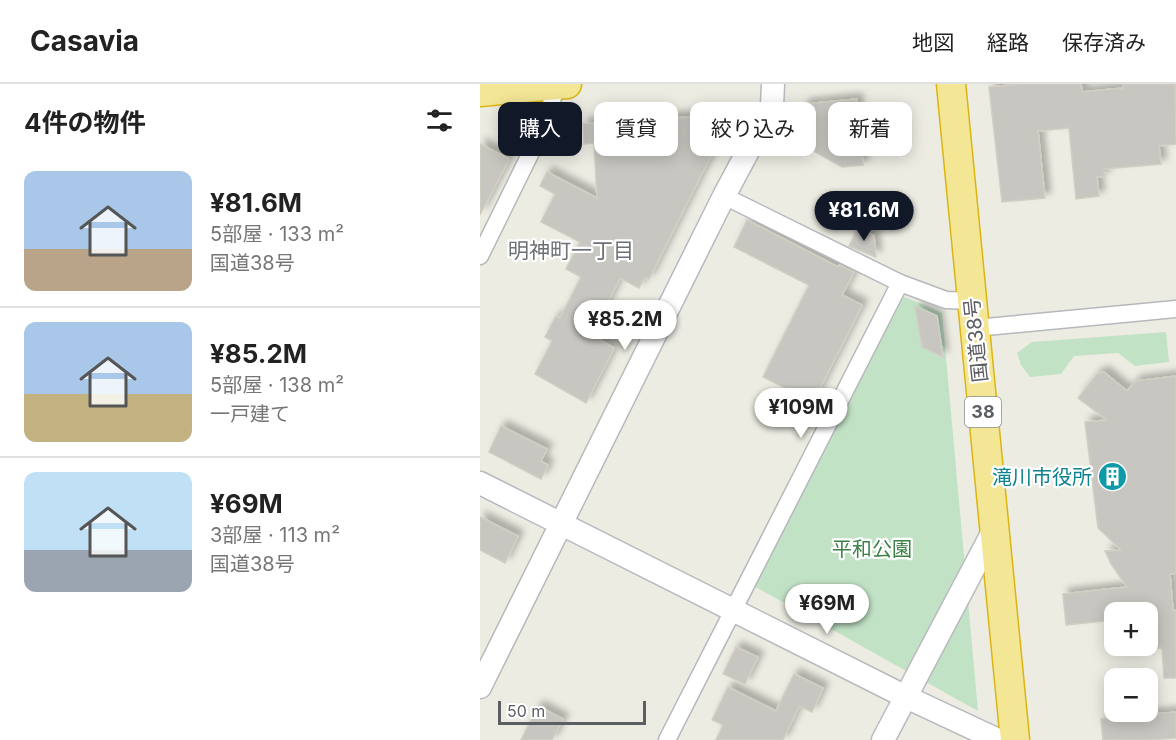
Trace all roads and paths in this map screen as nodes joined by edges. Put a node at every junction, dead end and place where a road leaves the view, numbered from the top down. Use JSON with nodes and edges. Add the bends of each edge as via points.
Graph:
{"nodes":[{"id":1,"x":773,"y":84,"type":"edge"},
{"id":2,"x":951,"y":84,"type":"edge"},
{"id":3,"x":562,"y":85,"type":"edge"},
{"id":4,"x":522,"y":86,"type":"edge"},
{"id":5,"x":480,"y":92,"type":"edge"},
{"id":6,"x":724,"y":196,"type":"junction"},
{"id":7,"x":480,"y":256,"type":"edge"},
{"id":8,"x":900,"y":283,"type":"junction"},
{"id":9,"x":1176,"y":309,"type":"edge"},
{"id":10,"x":973,"y":315,"type":"junction"},
{"id":11,"x":480,"y":483,"type":"edge"},
{"id":12,"x":562,"y":524,"type":"junction"},
{"id":13,"x":995,"y":528,"type":"junction"},
{"id":14,"x":732,"y":610,"type":"junction"},
{"id":15,"x":480,"y":687,"type":"edge"},
{"id":16,"x":904,"y":696,"type":"junction"},
{"id":17,"x":667,"y":740,"type":"edge"},
{"id":18,"x":883,"y":740,"type":"edge"},
{"id":19,"x":998,"y":740,"type":"edge"},
{"id":20,"x":1015,"y":740,"type":"edge"}],
"edges":[{"from":1,"to":6,"type":"street","via":[[772,106]]},
{"from":2,"to":10,"type":"highway","name":"国道38号","number":"38"},
{"from":3,"to":4,"type":"highway"},
{"from":3,"to":7,"type":"street"},
{"from":4,"to":5,"type":"highway"},
{"from":6,"to":8,"type":"street"},
{"from":6,"to":12,"type":"street"},
{"from":8,"to":10,"type":"street"},
{"from":8,"to":14,"type":"street"},
{"from":9,"to":10,"type":"street"},
{"from":10,"to":13,"type":"highway","name":"国道38号","number":"38"},
{"from":11,"to":12,"type":"street"},
{"from":12,"to":14,"type":"street"},
{"from":12,"to":15,"type":"street"},
{"from":13,"to":16,"type":"street"},
{"from":13,"to":20,"type":"highway","name":"国道38号","number":"38"},
{"from":14,"to":16,"type":"street"},
{"from":14,"to":17,"type":"street"},
{"from":16,"to":18,"type":"street"},
{"from":16,"to":19,"type":"street"}]}
